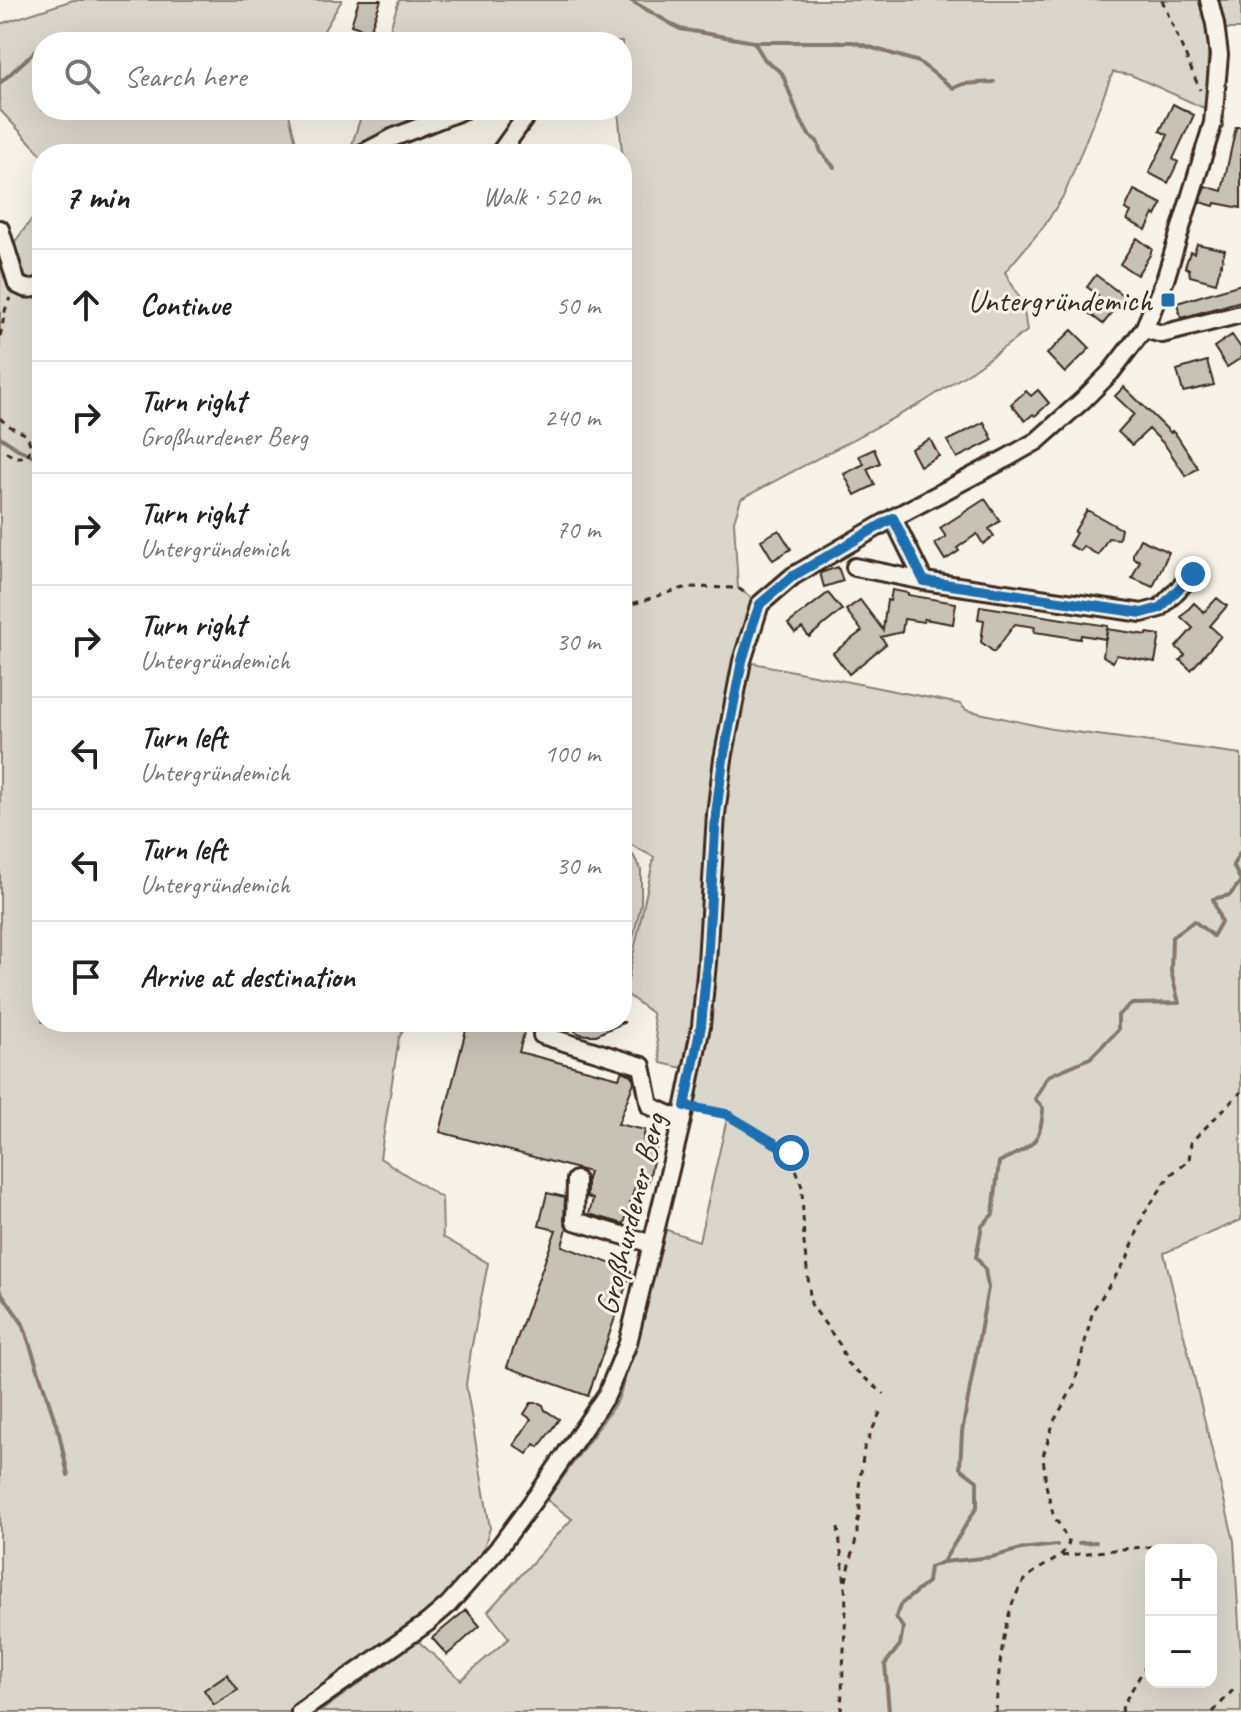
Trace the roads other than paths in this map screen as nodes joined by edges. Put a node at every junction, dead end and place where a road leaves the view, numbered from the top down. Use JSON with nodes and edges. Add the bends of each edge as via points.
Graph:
{"nodes":[{"id":1,"x":1209,"y":0,"type":"edge"},
{"id":2,"x":438,"y":120,"type":"edge"},
{"id":3,"x":523,"y":120,"type":"edge"},
{"id":4,"x":380,"y":144,"type":"edge"},
{"id":5,"x":506,"y":144,"type":"edge"},
{"id":6,"x":0,"y":229,"type":"edge"},
{"id":7,"x":32,"y":289,"type":"edge"},
{"id":8,"x":1241,"y":314,"type":"edge"},
{"id":9,"x":1144,"y":329,"type":"junction"},
{"id":10,"x":893,"y":518,"type":"junction"},
{"id":11,"x":855,"y":567,"type":"dead end"},
{"id":12,"x":1193,"y":574,"type":"dead end"},
{"id":13,"x":924,"y":581,"type":"junction"},
{"id":14,"x":542,"y":1032,"type":"edge"},
{"id":15,"x":683,"y":1113,"type":"junction"},
{"id":16,"x":576,"y":1180,"type":"dead end"},
{"id":17,"x":652,"y":1244,"type":"junction"},
{"id":18,"x":300,"y":1712,"type":"edge"}],
"edges":[{"from":1,"to":9,"type":"street","via":[[1219,55],[1213,123],[1165,280]]},
{"from":2,"to":4,"type":"street"},
{"from":3,"to":5,"type":"street"},
{"from":6,"to":7,"type":"street","via":[[17,284]]},
{"from":8,"to":9,"type":"street","via":[[1162,334]]},
{"from":9,"to":10,"type":"street","via":[[1111,372],[1037,441]]},
{"from":10,"to":13,"type":"street"},
{"from":10,"to":15,"type":"street","name":"Großhurdener Berg","via":[[793,576],[760,604],[742,661],[723,759],[701,1026]]},
{"from":11,"to":13,"type":"street"},
{"from":12,"to":13,"type":"street","via":[[1160,608],[1142,613]]},
{"from":14,"to":15,"type":"street","via":[[642,1066],[650,1106]]},
{"from":15,"to":17,"type":"street","name":"Großhurdener Berg"},
{"from":16,"to":17,"type":"street","via":[[575,1221]]},
{"from":17,"to":18,"type":"street","name":"Großhurdener Berg","via":[[628,1343],[607,1394],[497,1550],[427,1623]]}]}
